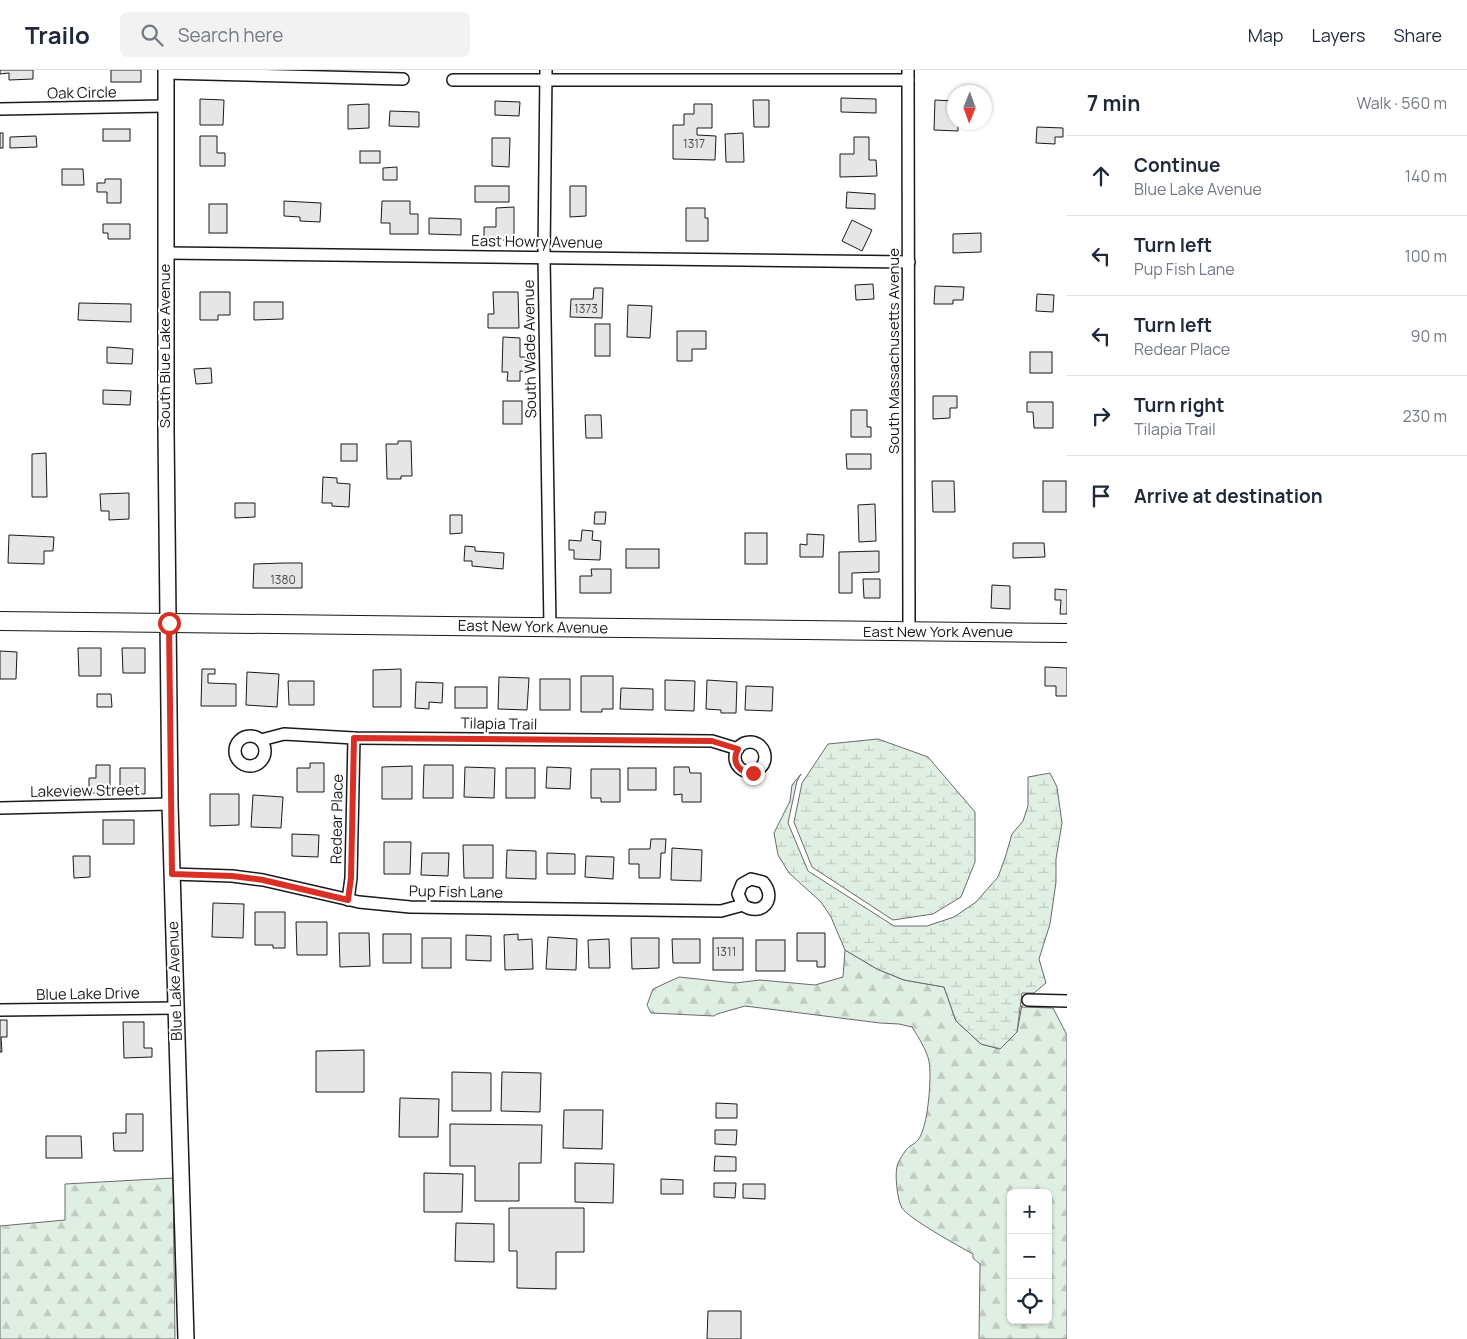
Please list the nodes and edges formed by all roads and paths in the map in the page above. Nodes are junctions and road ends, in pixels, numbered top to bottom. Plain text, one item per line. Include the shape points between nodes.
1 (166, 71) edge
2 (546, 75) edge
3 (908, 75) edge
4 (403, 79) dead end
5 (454, 80) dead end
6 (165, 106) junction
7 (0, 109) edge
8 (165, 253) junction
9 (544, 257) junction
10 (909, 262) junction
11 (0, 620) edge
12 (169, 623) junction
13 (550, 627) junction
14 (909, 631) junction
15 (1067, 633) edge
16 (354, 738) junction
17 (261, 740) dead end
18 (738, 749) dead end
19 (170, 804) junction
20 (0, 808) edge
21 (172, 874) junction
22 (348, 900) junction
23 (742, 905) dead end
24 (1028, 1000) dead end
25 (1067, 1001) edge
26 (176, 1008) junction
27 (0, 1010) edge
28 (186, 1339) edge

1 - 4 street
1 - 6 main road, South Blue Lake Avenue
2 - 3 street
2 - 5 street
2 - 9 street, South Wade Avenue
3 - 10 street, South Massachusetts Avenue
6 - 7 street, Oak Circle
6 - 8 main road, South Blue Lake Avenue
8 - 9 street, East Howry Avenue
8 - 12 main road, South Blue Lake Avenue
9 - 10 street, East Howry Avenue
9 - 13 street, South Wade Avenue
10 - 14 street, South Massachusetts Avenue
11 - 12 main road, East New York Avenue
12 - 13 main road, East New York Avenue
12 - 19 main road, Blue Lake Avenue
13 - 14 main road, East New York Avenue
14 - 15 main road, East New York Avenue
16 - 17 street, Tilapia Trail via 284,734
16 - 18 street, Tilapia Trail via 712,741
16 - 22 street, Redear Place
19 - 20 street, Lakeview Street
19 - 21 main road, Blue Lake Avenue
21 - 22 street, Pup Fish Lane via 263,880
21 - 26 main road, Blue Lake Avenue
22 - 23 street, Pup Fish Lane via 410,907 721,910
24 - 25 street
26 - 27 street, Blue Lake Drive
26 - 28 main road, Blue Lake Avenue

